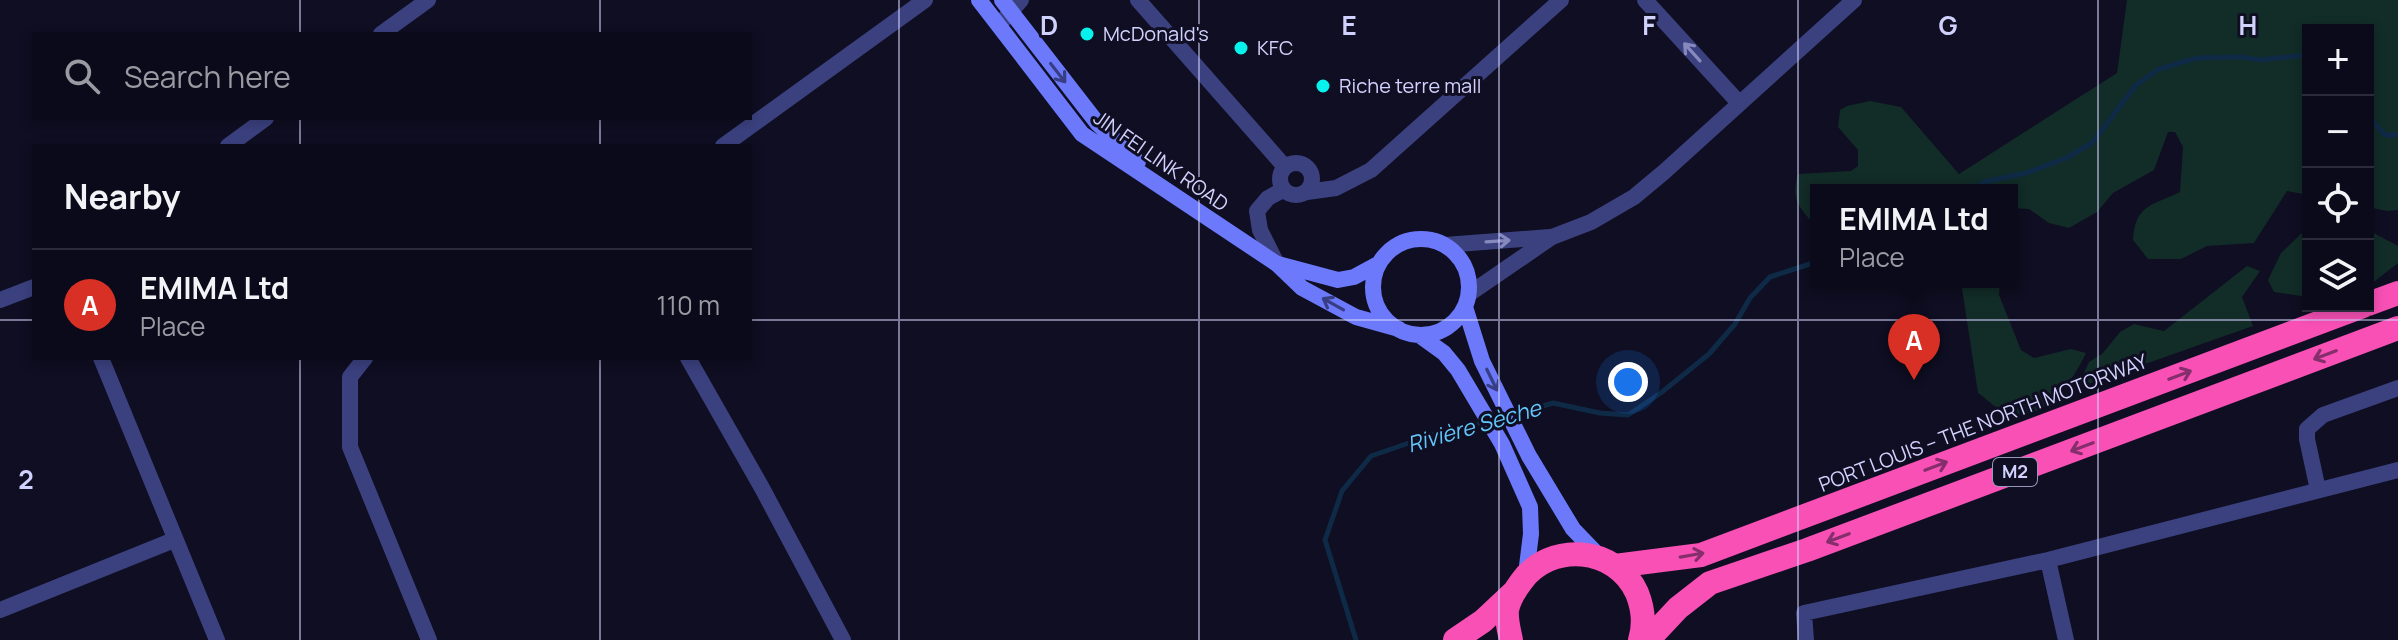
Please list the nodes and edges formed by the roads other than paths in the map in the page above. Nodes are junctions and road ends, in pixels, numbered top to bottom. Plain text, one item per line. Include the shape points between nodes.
1 (428, 0) edge
2 (925, 0) edge
3 (979, 0) edge
4 (1138, 0) edge
5 (1561, 0) edge
6 (1645, 0) edge
7 (1854, 0) edge
8 (1011, 4) edge
9 (999, 25) junction
10 (384, 32) edge
11 (1739, 103) junction
12 (263, 120) edge
13 (1104, 130) junction
14 (1082, 134) junction
15 (231, 144) edge
16 (726, 144) edge
17 (1285, 167) junction
18 (1311, 171) junction
19 (1355, 179) junction
20 (1164, 189) junction
21 (1283, 190) junction
22 (1307, 192) junction
23 (1552, 237) junction
24 (1445, 245) junction
25 (1277, 264) junction
26 (1378, 264) junction
27 (32, 288) edge
28 (2398, 293) edge
29 (0, 300) edge
30 (1467, 301) junction
31 (2374, 302) edge
32 (2347, 312) edge
33 (2398, 328) edge
34 (1399, 329) junction
35 (1419, 335) junction
36 (102, 360) edge
37 (363, 360) edge
38 (689, 360) edge
39 (2398, 388) edge
40 (2398, 470) edge
41 (2318, 490) junction
42 (174, 540) junction
43 (2048, 560) junction
44 (1609, 562) junction
45 (1521, 582) junction
46 (0, 610) edge
47 (217, 640) edge
48 (429, 640) edge
49 (843, 640) edge
50 (1455, 640) edge
51 (1511, 640) edge
52 (1640, 640) edge
53 (1648, 640) edge
54 (1806, 640) edge
55 (2066, 640) edge

1 - 10 street
2 - 16 street
3 - 9 main road, JIN FEI LINK ROAD
4 - 17 street
5 - 19 street via 1398,148
11 -> 6 street
7 - 11 street
8 - 9 street
8 -> 13 main road
9 - 14 main road, JIN FEI LINK ROAD
11 - 23 street via 1634,197
12 - 15 street
13 - 14 main road
13 - 20 main road
14 - 20 main road, JIN FEI LINK ROAD
17 - 18 street via 1299,163
17 - 21 street via 1279,178
18 - 19 street
18 - 22 street
19 - 22 street
20 - 25 main road, JIN FEI LINK ROAD
21 - 22 street via 1295,196
21 - 25 street via 1257,211
24 -> 23 street
23 - 30 street
24 - 26 main road via 1431,239 1400,243
24 - 30 main road via 1468,273
25 - 26 main road via 1338,280
34 -> 25 main road via 1356,317 1302,288
26 - 34 main road via 1373,294 1378,308
27 - 29 street
28 - 31 highway, PORT LOUIS – THE NORTH MOTORWAY / M2
30 - 35 main road via 1454,322
30 -> 44 main road via 1482,361 1529,456 1573,529
44 -> 32 highway, PORT LOUIS – THE NORTH MOTORWAY / M2 via 1701,555
33 -> 53 highway, M2 via 1710,583
34 - 35 main road
35 - 45 main road via 1458,370 1502,444 1530,507 1531,534
36 - 42 street
37 - 48 street via 350,377 350,447
38 - 49 street
39 - 41 street via 2323,415 2307,429
40 - 41 street
41 - 43 street
42 - 46 street
42 - 47 street
43 - 54 street via 1804,613
43 - 55 street
44 - 45 highway, M2 via 1582,553 1562,555 1543,562
44 - 52 highway via 1632,583 1642,605
45 - 50 highway, M2 via 1483,621
45 - 51 highway via 1507,608

